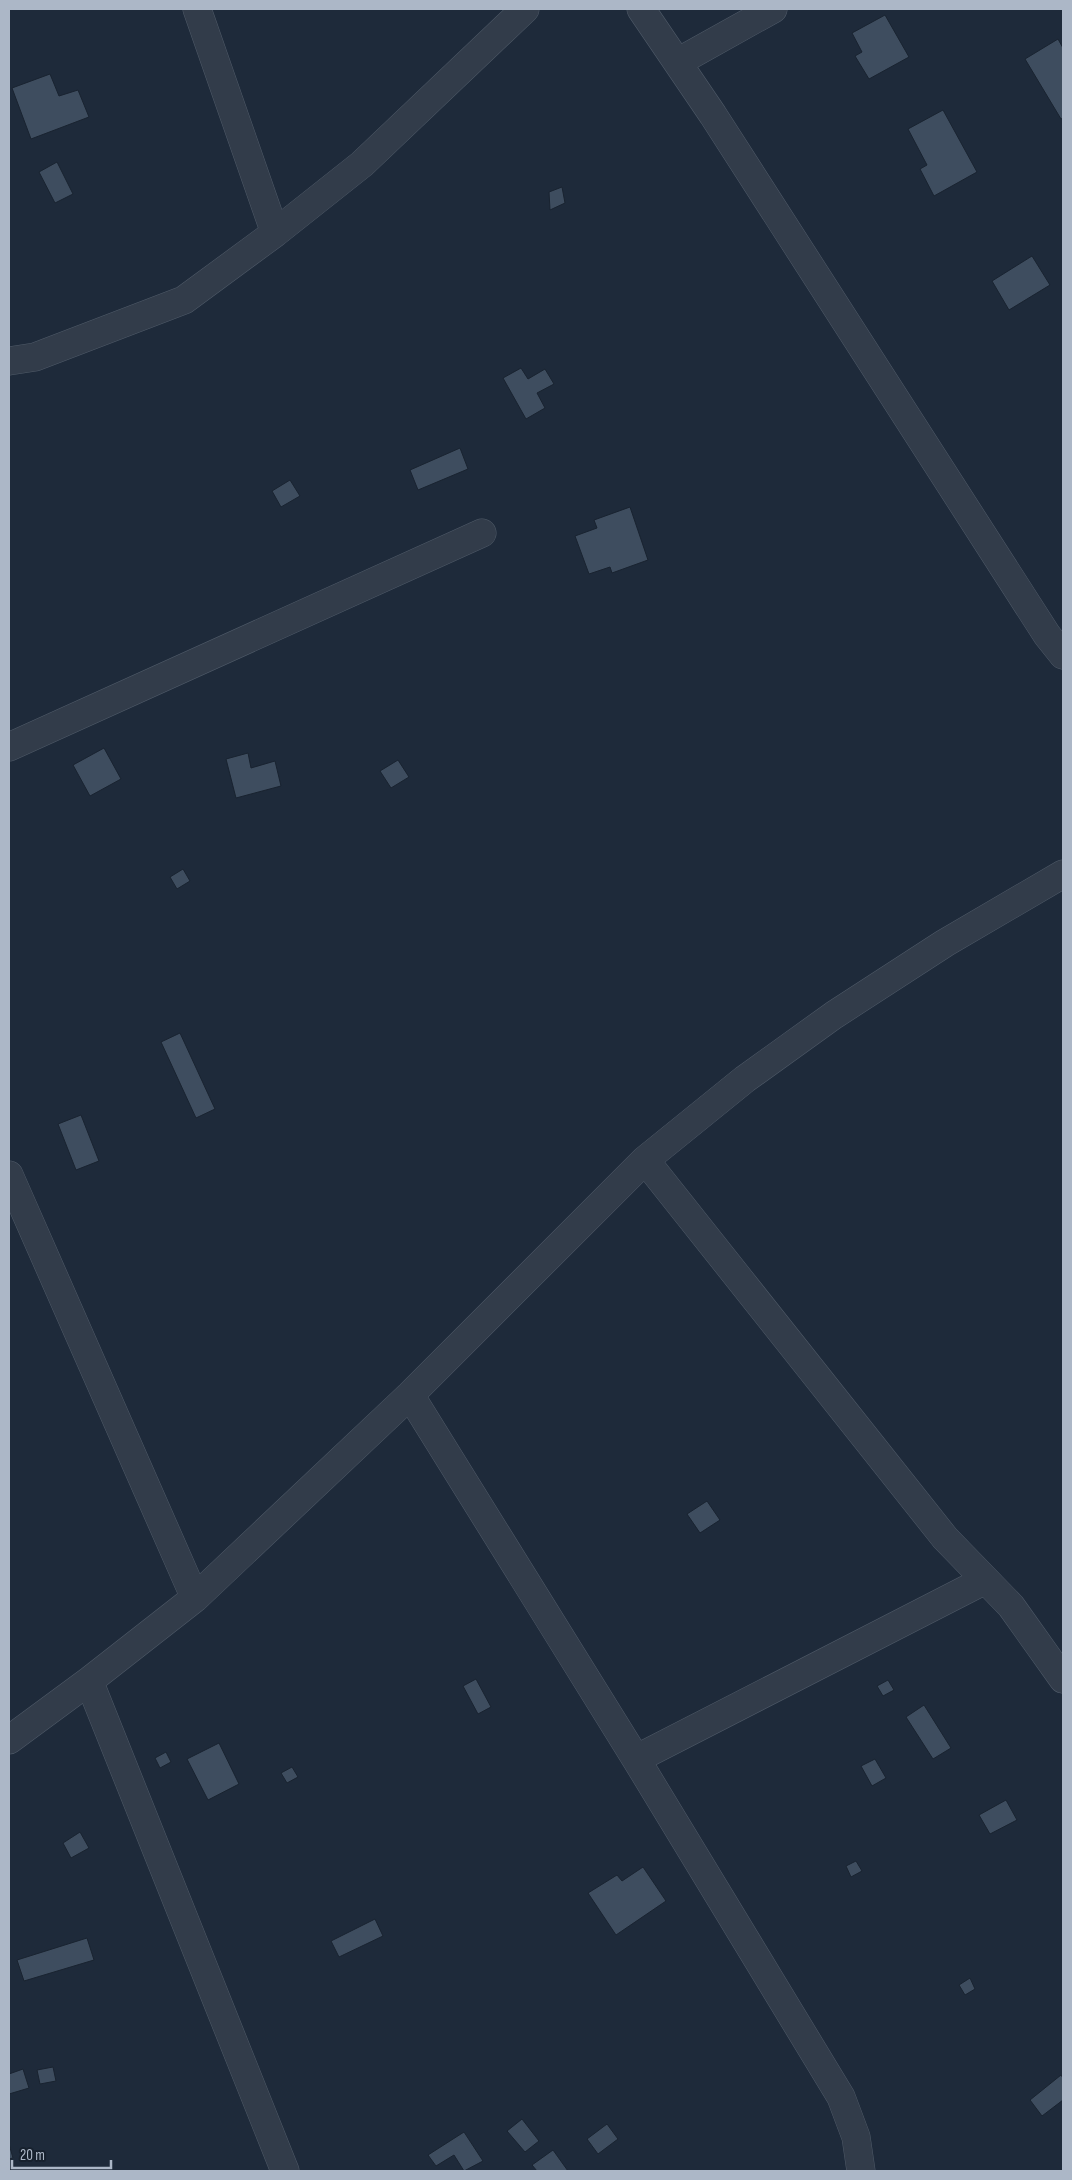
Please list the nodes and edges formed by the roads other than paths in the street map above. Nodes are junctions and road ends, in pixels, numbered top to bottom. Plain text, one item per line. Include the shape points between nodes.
1 (197, 9) edge
2 (526, 9) edge
3 (641, 9) edge
4 (772, 9) edge
5 (678, 62) junction
6 (276, 234) junction
7 (9, 361) edge
8 (482, 533) dead end
9 (1063, 655) edge
10 (9, 747) edge
11 (1063, 874) edge
12 (645, 1160) junction
13 (9, 1175) edge
14 (410, 1395) junction
15 (985, 1580) junction
16 (195, 1598) junction
17 (1063, 1679) edge
18 (89, 1681) junction
19 (9, 1740) edge
20 (636, 1759) junction
21 (285, 2171) edge
22 (861, 2171) edge

1 - 6 street
2 - 6 street via 362,164
3 - 5 street
4 - 5 street
5 - 9 street via 1047,635
6 - 7 street via 184,300 35,357
8 - 10 street
11 - 12 street via 945,943 834,1015 745,1079
12 - 14 street
12 - 15 street via 945,1538
13 - 16 street
14 - 16 street
14 - 20 street
15 - 17 street via 1011,1606
15 - 20 street
16 - 18 street
18 - 19 street
18 - 21 street
20 - 22 street via 841,2098 856,2137

